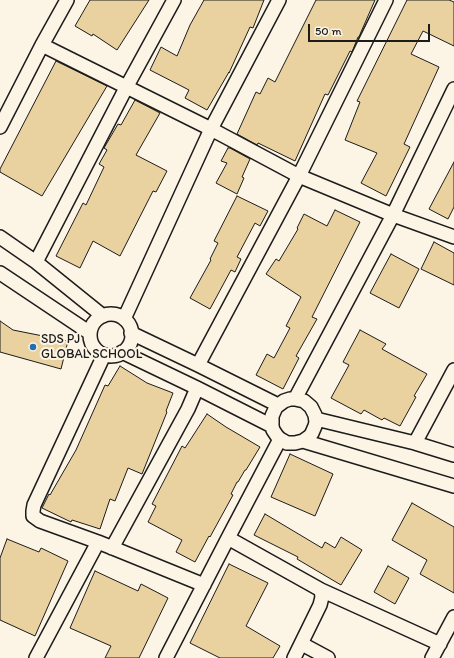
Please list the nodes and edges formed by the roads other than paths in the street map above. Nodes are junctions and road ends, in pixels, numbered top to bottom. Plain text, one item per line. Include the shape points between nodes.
1 (67, 0) edge
2 (174, 0) edge
3 (279, 0) edge
4 (386, 0) edge
5 (42, 45) junction
6 (126, 86) junction
7 (454, 89) edge
8 (0, 127) edge
9 (210, 129) junction
10 (299, 176) junction
11 (393, 215) junction
12 (0, 237) edge
13 (454, 237) edge
14 (36, 262) junction
15 (0, 273) edge
16 (103, 316) junction
17 (124, 319) junction
18 (90, 333) junction
19 (131, 333) junction
20 (122, 352) junction
21 (104, 355) junction
22 (198, 365) junction
23 (454, 370) edge
24 (197, 388) junction
25 (295, 399) junction
26 (278, 405) junction
27 (316, 419) junction
28 (272, 426) junction
29 (280, 439) junction
30 (303, 441) junction
31 (415, 444) junction
32 (454, 455) edge
33 (454, 486) edge
34 (228, 538) junction
35 (98, 542) junction
36 (112, 548) junction
37 (204, 585) junction
38 (320, 590) junction
39 (454, 617) edge
40 (302, 644) junction
41 (440, 644) junction
42 (36, 658) edge
43 (166, 658) edge
44 (294, 658) edge
45 (328, 658) edge
46 (432, 658) edge

1 - 5 street
2 - 6 street
3 - 9 street
4 - 10 street
5 - 6 street
5 - 8 street
6 - 9 street
6 - 14 street
7 - 11 street
9 - 10 street
9 - 17 street
10 - 11 street
10 - 22 street
11 - 13 street
11 - 25 street
12 - 14 street
14 - 16 street
15 - 18 street
16 - 17 street via 113,314
16 - 18 street via 94,323
17 - 19 street
18 - 21 street via 95,349
19 - 20 street via 130,341
19 - 22 street
20 - 21 street
20 - 24 street
21 - 35 street via 33,510 36,520
22 - 26 street
23 - 31 street
24 - 28 street
24 - 36 street
25 - 26 street
25 - 27 street via 308,404
26 - 28 street via 272,416
27 - 30 street via 312,433
27 - 31 street
28 - 29 street
29 - 30 street via 291,443
29 - 34 street
30 - 33 street
31 - 32 street
34 - 37 street
34 - 38 street
35 - 36 street
35 - 42 street
36 - 37 street
37 - 43 street
38 - 40 street via 320,605
38 - 41 street
39 - 41 street
40 - 44 street
40 - 45 street
41 - 46 street

